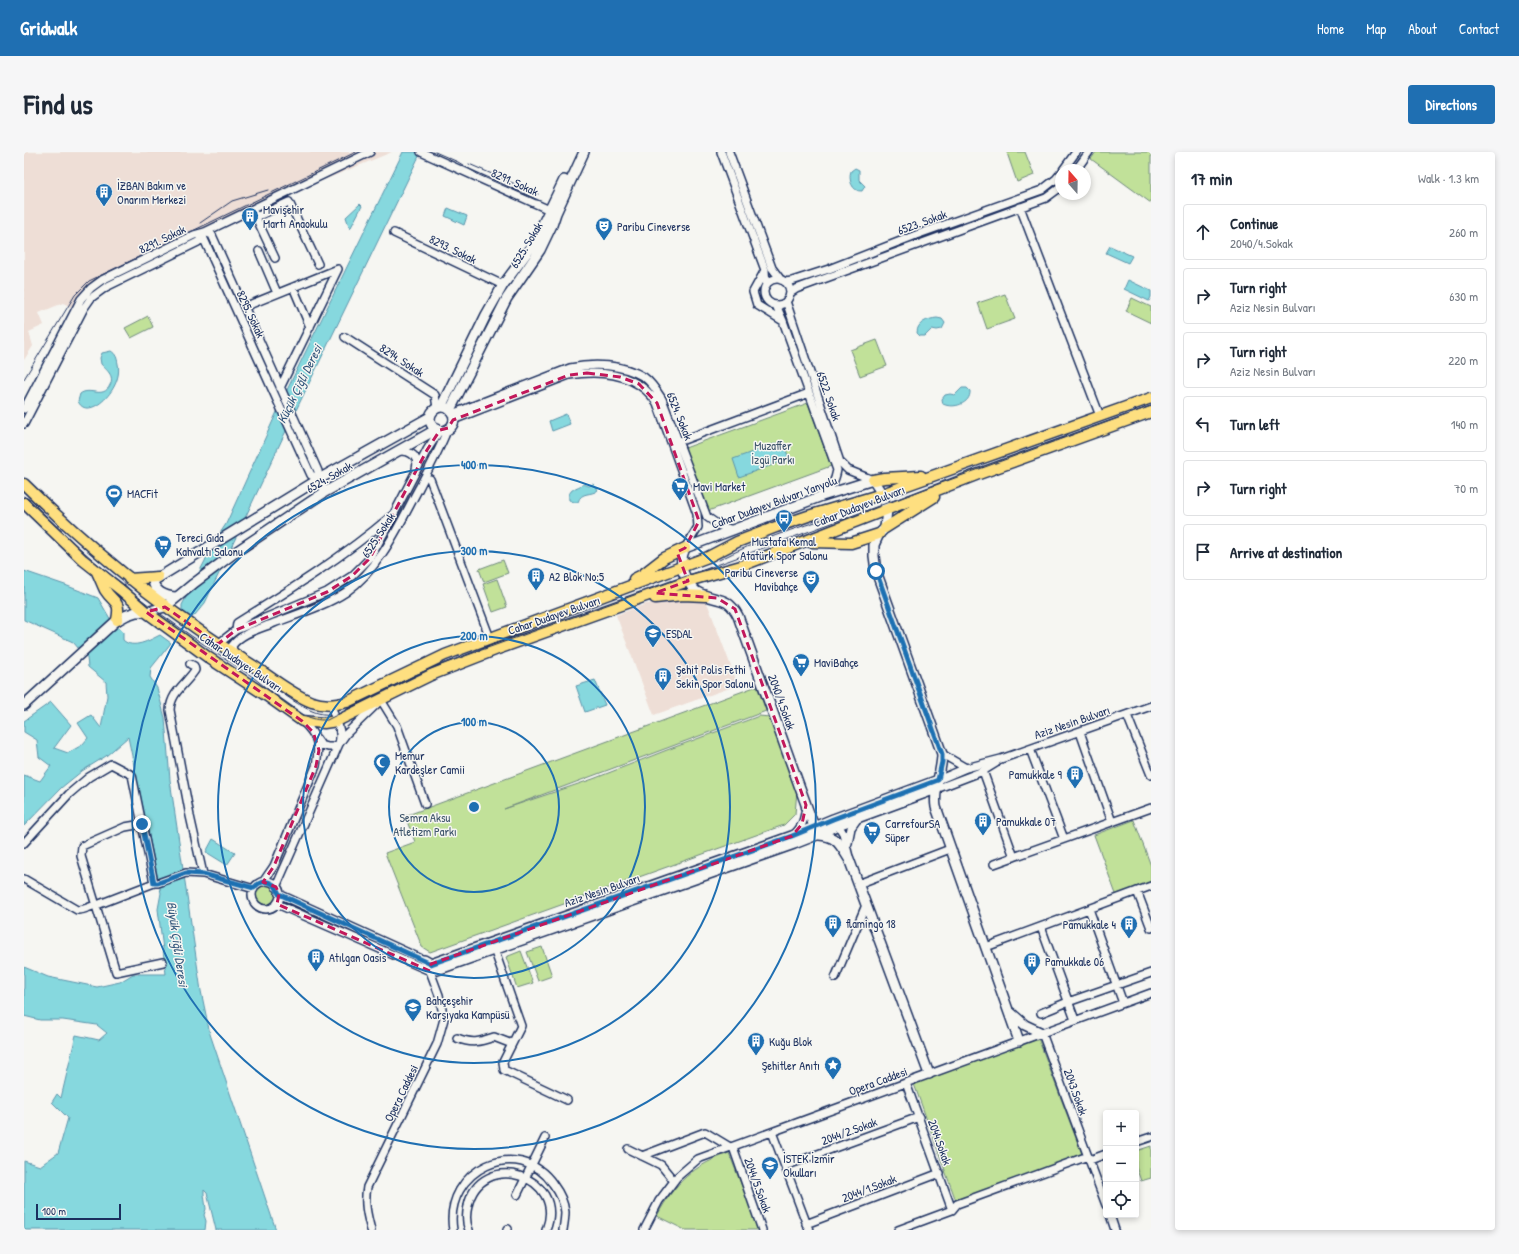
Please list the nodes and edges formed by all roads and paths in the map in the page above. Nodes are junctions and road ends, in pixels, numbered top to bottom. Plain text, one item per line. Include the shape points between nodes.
1 (370, 152) edge
2 (577, 152) edge
3 (584, 152) edge
4 (721, 152) edge
5 (729, 152) edge
6 (1076, 152) edge
7 (1088, 152) edge
8 (423, 153) edge
9 (1067, 164) edge
10 (1080, 164) edge
11 (1055, 180) edge
12 (1055, 191) edge
13 (1020, 207) junction
14 (252, 210) junction
15 (553, 211) junction
16 (256, 217) junction
17 (394, 233) dead end
18 (204, 235) junction
19 (259, 251) dead end
20 (275, 258) dead end
21 (318, 264) dead end
22 (765, 270) junction
23 (783, 281) junction
24 (503, 285) junction
25 (766, 286) junction
26 (293, 287) junction
27 (277, 293) junction
28 (790, 293) junction
29 (786, 301) junction
30 (776, 305) junction
31 (244, 307) junction
32 (784, 321) junction
33 (310, 327) junction
34 (345, 337) dead end
35 (281, 390) junction
36 (809, 392) junction
37 (1151, 398) edge
38 (24, 409) edge
39 (1151, 412) edge
40 (430, 416) junction
41 (1100, 416) junction
42 (445, 418) junction
43 (24, 424) edge
44 (678, 442) junction
45 (400, 451) junction
46 (972, 463) junction
47 (414, 475) junction
48 (976, 475) junction
49 (319, 479) junction
50 (430, 479) dead end
51 (872, 480) junction
52 (24, 484) edge
53 (325, 492) junction
54 (882, 494) junction
55 (822, 496) junction
56 (24, 503) edge
57 (887, 510) junction
58 (394, 514) junction
59 (734, 530) junction
60 (882, 531) junction
61 (806, 540) junction
62 (685, 548) junction
63 (681, 567) junction
64 (96, 570) junction
65 (158, 577) junction
66 (129, 579) junction
67 (688, 582) junction
68 (705, 596) junction
69 (175, 597) junction
70 (598, 597) junction
71 (622, 605) junction
72 (165, 607) junction
73 (146, 612) junction
74 (118, 620) junction
75 (236, 630) junction
76 (490, 638) junction
77 (218, 644) junction
78 (234, 654) junction
79 (190, 664) dead end
80 (381, 700) junction
81 (24, 705) edge
82 (332, 706) junction
83 (1151, 706) edge
84 (1127, 715) junction
85 (302, 721) junction
86 (337, 721) junction
87 (1080, 732) junction
88 (316, 738) junction
89 (338, 744) junction
90 (1030, 749) junction
91 (942, 754) junction
92 (1001, 759) junction
93 (966, 768) junction
94 (983, 771) junction
95 (1151, 775) edge
96 (937, 785) junction
97 (425, 804) dead end
98 (806, 805) junction
99 (1151, 808) edge
100 (860, 817) junction
101 (835, 822) junction
102 (1112, 822) junction
103 (142, 824) junction
104 (816, 831) junction
105 (792, 836) junction
106 (1064, 839) junction
107 (24, 843) edge
108 (847, 847) junction
109 (950, 849) junction
110 (1014, 857) junction
111 (849, 859) junction
112 (994, 864) dead end
113 (203, 874) junction
114 (24, 880) edge
115 (263, 882) junction
116 (156, 883) junction
117 (858, 884) junction
118 (1151, 886) edge
119 (276, 887) junction
120 (254, 888) junction
121 (1137, 891) junction
122 (279, 894) junction
123 (276, 904) junction
124 (97, 905) junction
125 (866, 905) junction
126 (1089, 909) junction
127 (1041, 927) junction
128 (1151, 928) edge
129 (986, 947) junction
130 (494, 949) junction
131 (163, 962) dead end
132 (430, 966) junction
133 (1151, 973) edge
134 (835, 978) dead end
135 (1117, 986) junction
136 (1151, 993) edge
137 (1068, 1002) junction
138 (1123, 1003) junction
139 (1009, 1011) junction
140 (1041, 1013) dead end
141 (1075, 1020) junction
142 (1042, 1033) junction
143 (457, 1038) dead end
144 (1019, 1041) junction
145 (512, 1044) junction
146 (929, 1074) junction
147 (906, 1083) junction
148 (567, 1100) dead end
149 (919, 1117) junction
150 (772, 1132) junction
151 (1151, 1137) edge
152 (545, 1138) dead end
153 (1139, 1141) edge
154 (731, 1147) junction
155 (628, 1149) dead end
156 (1103, 1155) edge
157 (642, 1156) junction
158 (1089, 1158) junction
159 (532, 1166) junction
160 (785, 1166) junction
161 (940, 1173) junction
162 (526, 1177) junction
163 (674, 1181) junction
164 (517, 1196) dead end
165 (1103, 1197) edge
166 (952, 1210) junction
167 (1111, 1218) edge
168 (807, 1227) edge
169 (371, 1230) edge
170 (454, 1230) edge
171 (469, 1230) edge
172 (546, 1230) edge
173 (563, 1230) edge
174 (644, 1230) edge
175 (762, 1230) edge
176 (898, 1230) edge
177 (1115, 1230) edge

1 - 14 street, 8291. Sokak
2 - 15 street, 6525. Sokak
3 - 15 street, 6525. Sokak
4 - 22 street
5 - 23 street via 772,268
6 - 9 street
7 - 10 street
8 - 15 street, 8291. Sokak
11 - 23 street, 6523. Sokak via 1042,190 829,269 792,281
12 - 13 street, 6523. Sokak via 1046,198
13 - 28 street, 6523. Sokak
13 - 41 street
14 - 16 street
14 - 18 street, 8291. Sokak
15 - 24 street, 6525. Sokak via 532,246
15 - 42 street, 6525. Sokak via 552,225 540,250 507,298
16 - 20 street
16 - 21 street via 289,202
17 - 24 street, 8293. Sokak
18 - 31 street, 8295. Sokak via 212,235
18 - 38 street, 8291. Sokak via 194,235 102,280 91,288 81,298
18 - 43 street, 8291. Sokak via 198,242 106,287 91,298
18 - 49 street, 8295. Sokak via 311,475
19 - 27 street
22 - 25 street
22 - 32 street via 753,292 757,305
23 - 25 street via 774,280
23 - 28 street via 788,285
24 - 42 street, 6525. Sokak
25 - 30 street via 765,296 769,302
26 - 27 street
26 - 33 street
26 - 33 street via 338,269
27 - 31 street
28 - 29 street
29 - 30 street
29 - 51 street, 6522. Sokak via 840,462 848,470
30 - 32 street, 6522. Sokak
31 - 35 street, 8295. Sokak
32 - 36 street, 6522. Sokak
33 - 35 street
34 - 42 street, 8294. Sokak via 435,395
35 - 49 street, 8295. Sokak via 318,471
36 - 44 street
36 - 55 street, 6522. Sokak via 837,470 836,479
37 - 41 main road, Cahar Dudayev Bulvarı
39 - 48 main road, Cahar Dudayev Bulvarı
40 - 42 street, 6524. Sokak via 432,411
40 - 42 street via 431,424
40 - 49 street, 6524. Sokak
41 - 46 main road, Cahar Dudayev Bulvarı
42 - 44 street, 6524. Sokak via 570,368 587,364 616,367 644,378 662,399
42 - 45 street, 6524. Sokak
42 - 47 street, 6525. Sokak
42 - 62 street, 6524. Sokak via 569,376 587,373 620,376 639,384 657,403 697,514 698,526
42 - 78 street, 6525. Sokak via 443,442 384,551 365,575 347,591 328,601 237,639 232,646
44 - 59 street, 6524. Sokak via 708,517 720,526
45 - 47 street via 416,458
45 - 53 street, 6524. Sokak
46 - 51 main road via 917,478
46 - 54 main road, Cahar Dudayev Bulvarı
47 - 58 street, 6525. Sokak
48 - 57 main road, Cahar Dudayev Bulvarı
48 - 60 main road via 925,501
49 - 53 street
49 - 65 street, 6524. Sokak
50 - 76 street
51 - 54 street
51 - 55 street, Cahar Dudayev Bulvarı Yanyolu
52 - 66 main road, Cahar Dudayev Bulvarı
53 - 69 street, 6524. Sokak via 237,551
54 - 57 street
54 - 63 main road, Cahar Dudayev Bulvarı via 776,527
55 - 59 street, Cahar Dudayev Bulvarı Yanyolu
56 - 64 main road, Cahar Dudayev Bulvarı
57 - 60 street
57 - 61 main road, Cahar Dudayev Bulvarı
58 - 75 street via 333,561 237,623
58 - 75 street, 6525. Sokak via 370,558 352,576 327,592
59 - 62 street, Cahar Dudayev Bulvarı Yanyolu
60 - 61 main road via 851,542
60 - 91 street via 874,548 876,571
61 - 67 main road, Cahar Dudayev Bulvarı via 741,566
62 - 63 street via 681,556
62 - 70 main road via 664,558 642,575
63 - 67 street
63 - 70 main road, Cahar Dudayev Bulvarı
64 - 73 main road, Cahar Dudayev Bulvarı
64 - 74 main road via 106,590 117,602
65 - 66 main road
65 - 69 street via 153,581 154,586 166,596
66 - 72 main road, Cahar Dudayev Bulvarı
67 - 68 street via 695,591
67 - 71 main road, Cahar Dudayev Bulvarı
68 - 71 main road via 661,597
68 - 98 street, 2040/4.Sokak via 725,600 735,609
69 - 72 street, 6524. Sokak
70 - 76 main road, Cahar Dudayev Bulvarı
71 - 80 main road, Cahar Dudayev Bulvarı via 431,675
72 - 73 street
72 - 77 main road, Cahar Dudayev Bulvarı
73 - 74 street via 136,612
73 - 85 main road, Cahar Dudayev Bulvarı
74 - 81 street
75 - 77 street, 6525. Sokak
76 - 82 main road, Cahar Dudayev Bulvarı via 438,658 347,702
77 - 78 main road, Cahar Dudayev Bulvarı
78 - 82 main road, Cahar Dudayev Bulvarı via 311,701
79 - 113 street via 195,670 176,692 170,710
80 - 86 main road, Cahar Dudayev Bulvarı
80 - 89 street
80 - 97 street via 397,726
82 - 86 street
83 - 84 street, Aziz Nesin Bulvarı
84 - 87 street, Aziz Nesin Bulvarı
84 - 95 street
85 - 86 main road, Cahar Dudayev Bulvarı
85 - 88 street
86 - 89 street via 341,734
87 - 90 street, Aziz Nesin Bulvarı
87 - 102 street
88 - 89 street via 321,745 328,747
88 - 115 street via 319,750 316,766 274,866
89 - 119 street
90 - 92 street, Aziz Nesin Bulvarı
90 - 106 street
91 - 93 street
91 - 96 street
92 - 93 street, Aziz Nesin Bulvarı
92 - 94 street, Aziz Nesin Bulvarı
93 - 96 street, Aziz Nesin Bulvarı
94 - 96 street, Aziz Nesin Bulvarı
94 - 110 street
96 - 100 street, Aziz Nesin Bulvarı
96 - 101 street, Aziz Nesin Bulvarı
96 - 109 street via 936,807
98 - 104 street, 2040/4.Sokak
98 - 105 street via 802,824
99 - 102 street
100 - 101 street, Aziz Nesin Bulvarı
100 - 108 street via 851,828
101 - 104 street, Aziz Nesin Bulvarı
101 - 108 street via 843,833
102 - 106 street
103 - 107 street via 132,775 111,764 89,777 69,794
103 - 116 street
103 - 124 street via 125,827 82,846 81,856
104 - 105 street, Aziz Nesin Bulvarı
104 - 111 street via 836,841
104 - 130 street, Aziz Nesin Bulvarı
105 - 132 street, Aziz Nesin Bulvarı
106 - 110 street
108 - 111 street
109 - 117 street
109 - 129 street
110 - 112 street
111 - 117 street
113 - 116 street via 186,873
113 - 120 street
114 - 124 street via 76,910
115 - 119 street via 270,882
115 - 120 street
116 - 124 street
117 - 125 street
118 - 121 street
119 - 122 street
120 - 123 street via 252,897 260,908 269,908
121 - 126 street
121 - 128 street
122 - 123 street
122 - 132 street
123 - 132 street
124 - 131 street via 116,972
125 - 134 street
125 - 146 street
126 - 127 street
126 - 135 street
127 - 129 street
127 - 137 street
129 - 139 street
130 - 132 street, Aziz Nesin Bulvarı
130 - 145 street via 521,1026
132 - 169 street, Opera Caddesi via 444,1019 437,1044 367,1187 365,1209
133 - 135 street
135 - 137 street
135 - 138 street
136 - 138 street, Opera Caddesi
137 - 140 street
137 - 141 street
138 - 141 street, Opera Caddesi
139 - 142 street via 1026,1025
139 - 144 street
141 - 142 street, Opera Caddesi
142 - 144 street, Opera Caddesi
142 - 158 street, 2043.Sokak
143 - 145 street via 468,1042 494,1037
144 - 146 street, Opera Caddesi
145 - 148 street via 503,1062 504,1070
146 - 147 street, Opera Caddesi
147 - 149 street, 2044.Sokak
147 - 150 street, Opera Caddesi
149 - 160 street, 2044/2.Sokak
149 - 161 street, 2044.Sokak
150 - 154 street, Opera Caddesi
150 - 160 street
151 - 153 street
152 - 159 street
154 - 157 street via 705,1132
154 - 163 street, Opera Caddesi via 698,1159
154 - 175 street, 2044/5.Sokak
155 - 157 street
156 - 158 street
157 - 163 street via 661,1165
158 - 165 street, 2043.Sokak
158 - 166 street via 957,1204
159 - 162 street
159 - 170 street via 515,1161 497,1162 481,1168 467,1179 457,1194 452,1211
159 - 173 street via 548,1177 560,1193 565,1211
160 - 168 street
161 - 166 street, 2044.Sokak
161 - 168 street, 2044/1.Sokak
162 - 164 street
162 - 171 street via 499,1174 486,1179 476,1188 469,1200 466,1213
162 - 172 street via 537,1185 545,1197 549,1210 549,1224
163 - 174 street, Opera Caddesi via 659,1201
166 - 176 street
167 - 177 street

